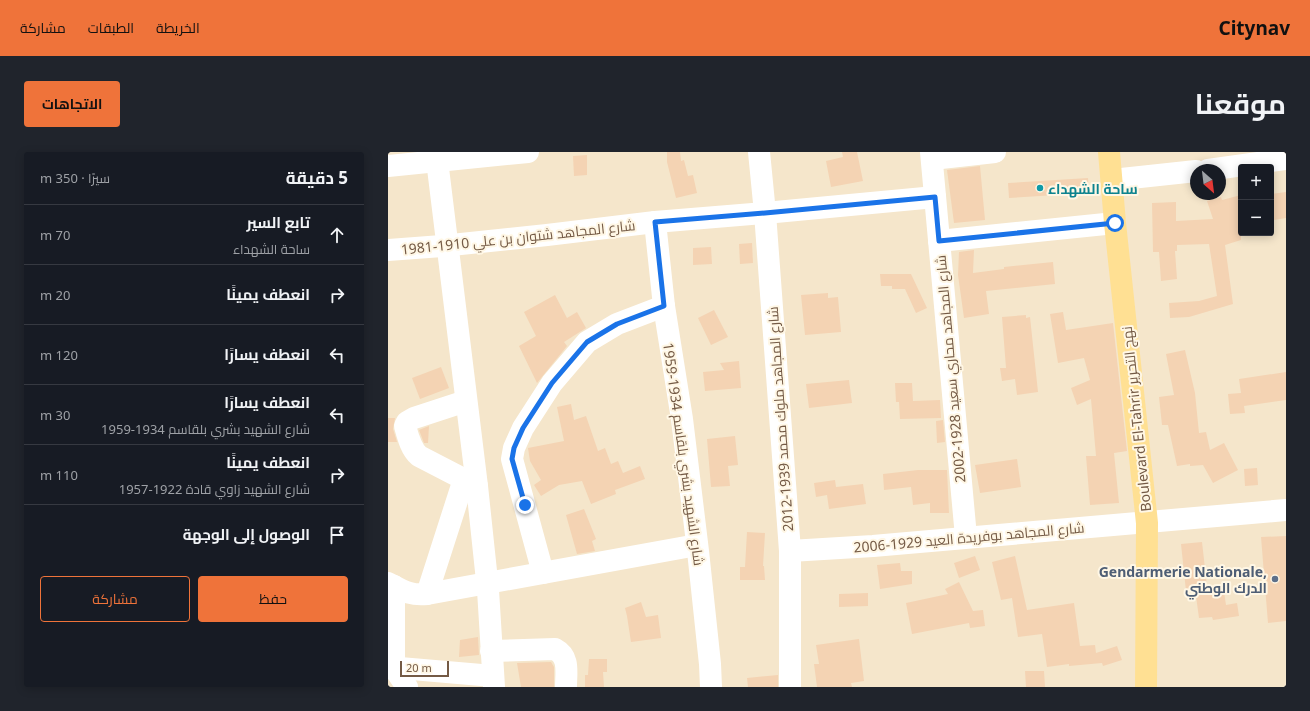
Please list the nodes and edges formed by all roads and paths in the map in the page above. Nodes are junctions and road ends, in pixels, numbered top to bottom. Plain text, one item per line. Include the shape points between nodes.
1 (528, 152) edge
2 (759, 152) edge
3 (995, 152) edge
4 (1109, 152) edge
5 (932, 155) edge
6 (436, 157) edge
7 (1286, 159) edge
8 (388, 166) edge
9 (1226, 167) edge
10 (1190, 172) edge
11 (1112, 180) junction
12 (935, 197) junction
13 (765, 213) junction
14 (655, 222) junction
15 (1115, 223) junction
16 (939, 241) junction
17 (447, 245) junction
18 (388, 250) edge
19 (664, 306) junction
20 (466, 401) junction
21 (470, 482) junction
22 (1286, 510) edge
23 (1147, 523) junction
24 (966, 537) junction
25 (697, 545) junction
26 (790, 550) junction
27 (543, 573) junction
28 (487, 582) junction
29 (391, 584) edge
30 (426, 594) junction
31 (491, 651) junction
32 (391, 668) edge
33 (494, 682) edge
34 (1147, 686) edge
35 (407, 687) edge
36 (566, 687) edge
37 (711, 687) edge
38 (790, 687) edge

1 - 6 street
2 - 13 street, شارع المجاهد ملوك محمد 1939-2012
3 - 5 street
4 - 11 main road, Boulevard El-Tahrir نهج التحرير
5 - 12 street, شارع المجاهد محاري سعيد 1928-2002
6 - 8 street
6 - 17 street
7 - 9 street
10 - 11 street
11 - 15 main road, Boulevard El-Tahrir نهج التحرير
12 - 13 street, شارع المجاهد شتوان بن علي 1910-1981
12 - 16 street, شارع المجاهد محاري سعيد 1928-2002
13 - 14 street, شارع المجاهد شتوان بن علي 1910-1981
13 - 26 street, شارع المجاهد ملوك محمد 1939-2012
14 - 17 street, شارع المجاهد شتوان بن علي 1910-1981
14 - 19 street, شارع الشهيد بشري بلقاسم 1934-1959
15 - 16 street
15 - 23 main road, Boulevard El-Tahrir نهج التحرير
16 - 24 street, شارع المجاهد محاري سعيد 1928-2002
17 - 18 street, شارع المجاهد شتوان بن علي 1910-1981
17 - 20 street
19 - 25 street, شارع الشهيد بشري بلقاسم 1934-1959 via 682,419
19 - 27 street via 617,324 587,342 552,383 523,428 512,459
20 - 21 street
20 - 21 street via 414,418 405,426 419,456
21 - 28 street
21 - 30 street
22 - 23 street, شارع المجاهد بوفريدة العيد 1929-2006
23 - 24 street, شارع المجاهد بوفريدة العيد 1929-2006
23 - 34 main road, Boulevard El-Tahrir نهج التحرير
24 - 26 street, شارع المجاهد بوفريدة العيد 1929-2006 via 873,546
25 - 27 street
25 - 37 street, شارع الشهيد بشري بلقاسم 1934-1959
26 - 38 street, شارع المجاهد ملوك محمد 1939-2012
27 - 28 street
28 - 30 street
28 - 31 street
29 - 30 street via 407,593
29 - 32 street
31 - 33 street
31 - 36 street via 555,649 564,656 566,662
32 - 33 street
32 - 35 street

